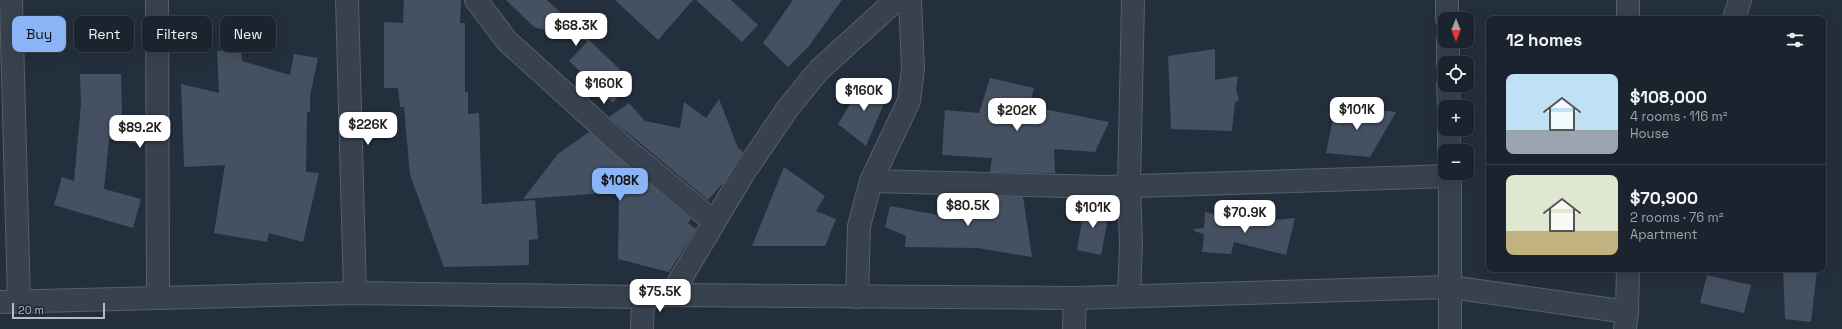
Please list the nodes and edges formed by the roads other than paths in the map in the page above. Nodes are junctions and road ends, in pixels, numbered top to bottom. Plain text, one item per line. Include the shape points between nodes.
1 (12, 0) edge
2 (157, 0) edge
3 (347, 0) edge
4 (476, 0) edge
5 (896, 0) edge
6 (910, 0) edge
7 (1133, 0) edge
8 (1447, 0) edge
9 (1628, 0) edge
10 (1740, 0) edge
11 (1447, 12) edge
12 (1628, 16) edge
13 (1735, 16) edge
14 (1438, 175) edge
15 (1450, 180) edge
16 (871, 182) junction
17 (1129, 187) junction
18 (714, 222) junction
19 (1628, 272) edge
20 (1450, 287) junction
21 (355, 293) junction
22 (672, 295) junction
23 (643, 296) junction
24 (856, 296) junction
25 (1129, 296) junction
26 (158, 298) junction
27 (1075, 298) junction
28 (10, 301) edge
29 (1626, 320) edge
30 (642, 329) edge
31 (1074, 329) edge
32 (1450, 329) edge

1 - 28 street
2 - 26 street
3 - 21 street
4 - 18 street via 513,46 625,148
5 - 18 street via 818,70 783,114
6 - 16 street via 913,69 909,101
7 - 17 street
8 - 11 street
9 - 12 street
10 - 13 street
14 - 17 street
15 - 20 street
16 - 17 street
16 - 24 street via 860,226
17 - 25 street
18 - 22 street
19 - 29 street
20 - 25 street
20 - 29 street
20 - 32 street
21 - 23 street
21 - 26 street
22 - 23 street
22 - 24 street
23 - 30 street
24 - 27 street
25 - 27 street
26 - 28 street
27 - 31 street

